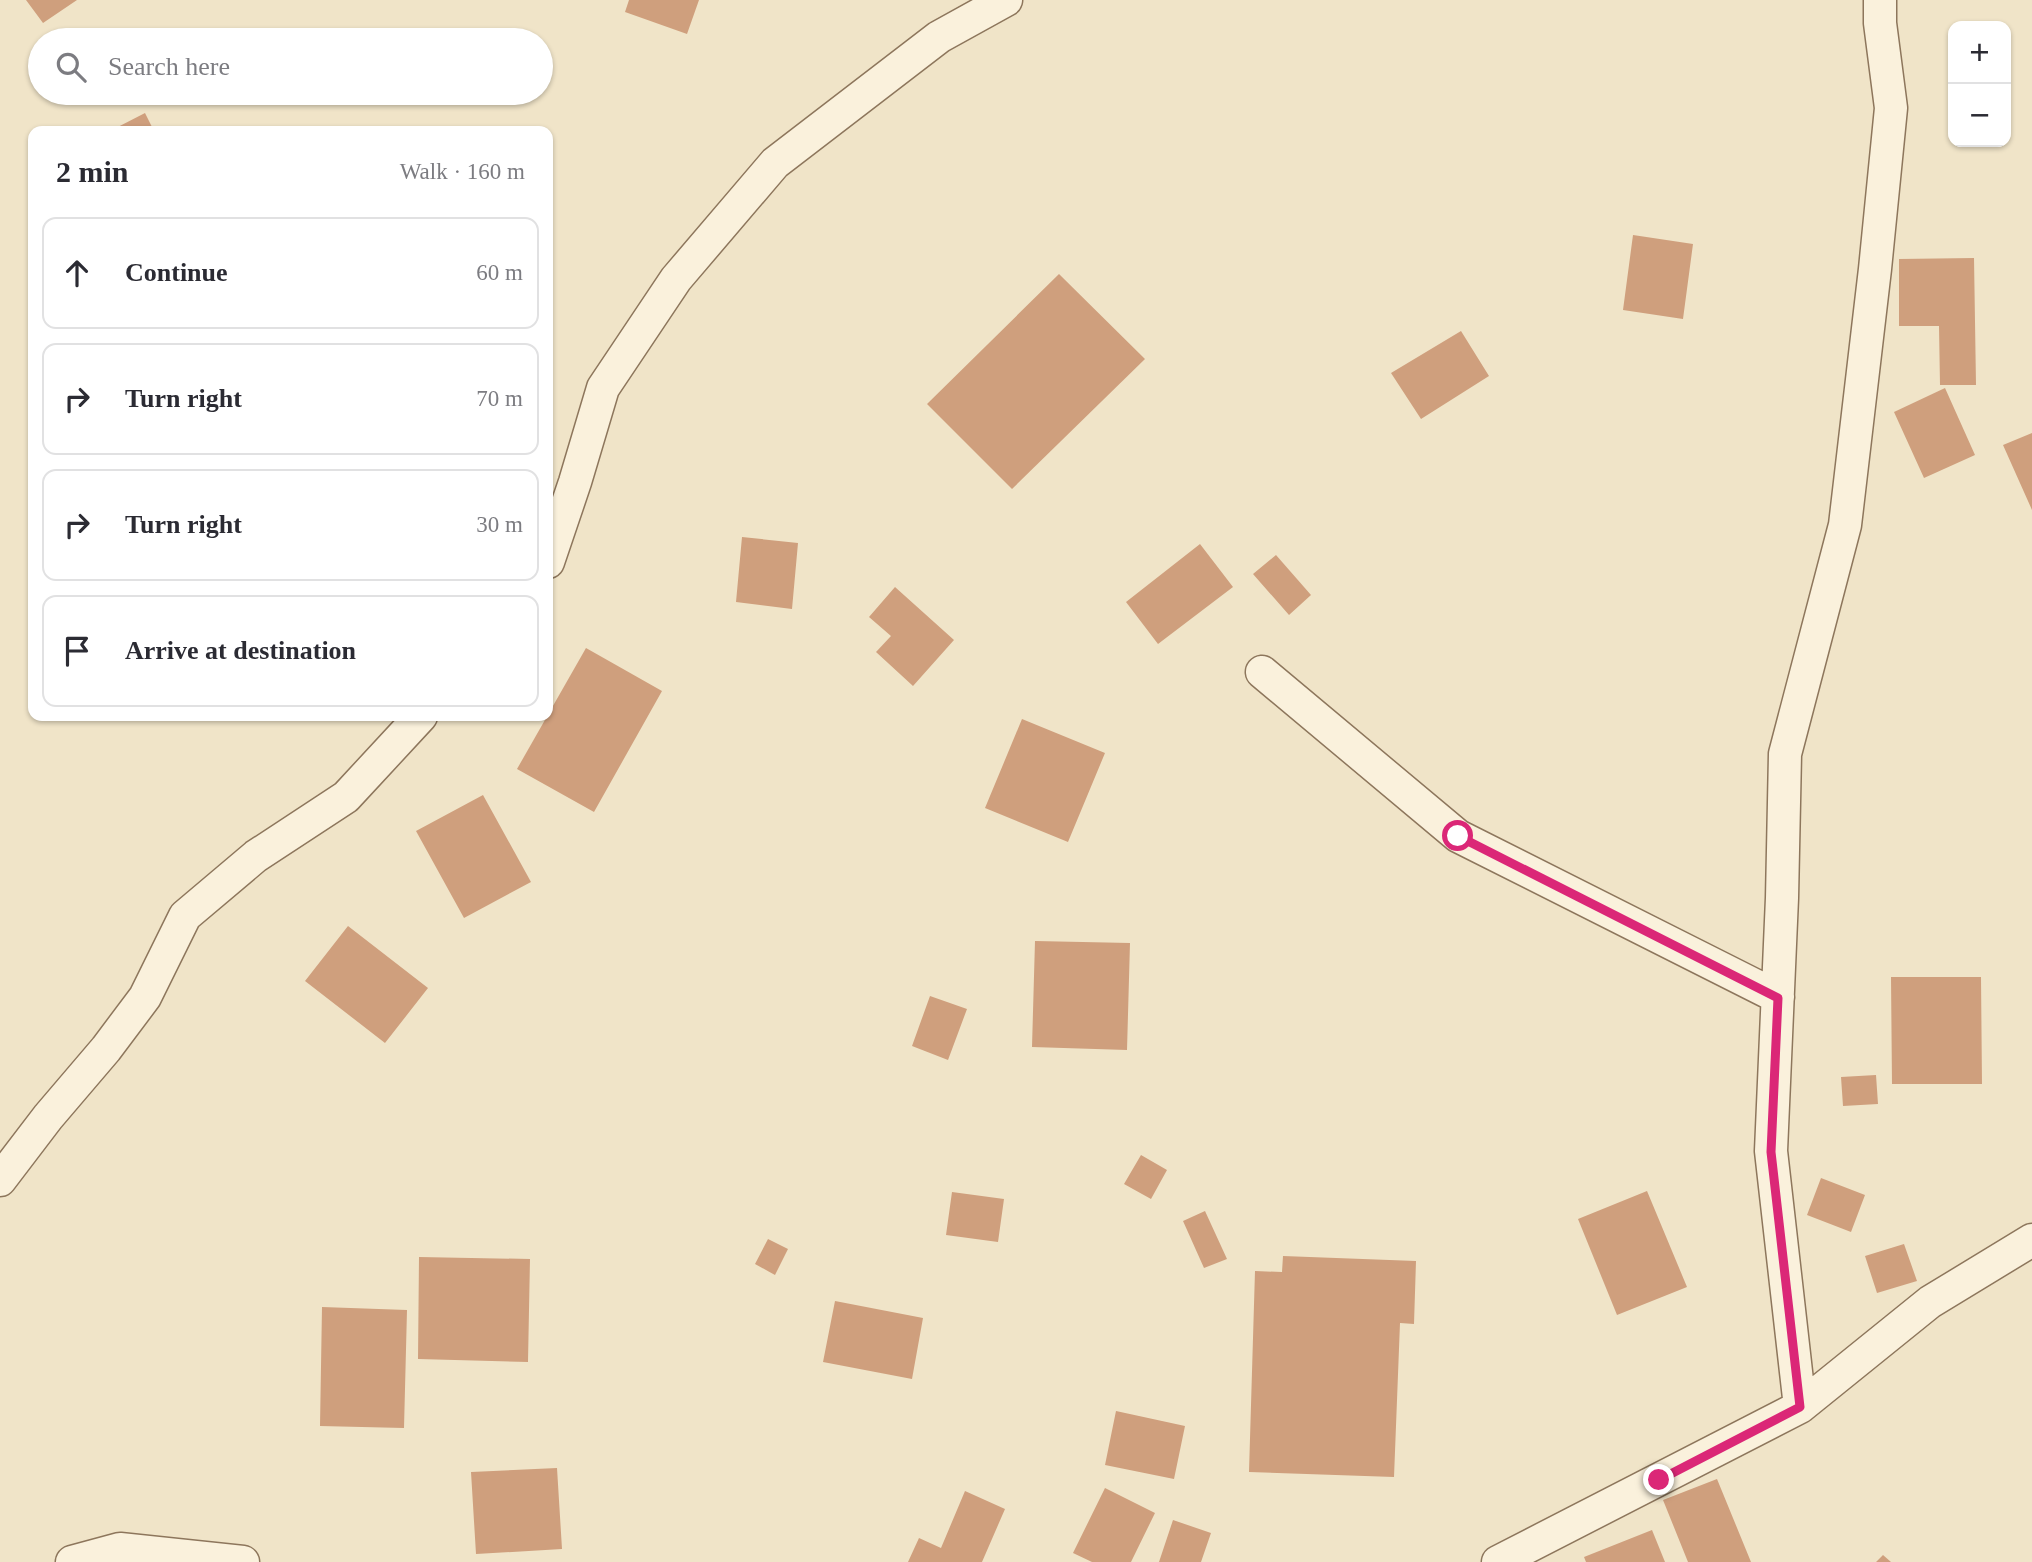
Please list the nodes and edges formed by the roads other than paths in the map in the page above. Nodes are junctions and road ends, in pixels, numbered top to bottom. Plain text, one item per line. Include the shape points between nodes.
1 (1006, 0) edge
2 (1880, 0) edge
3 (553, 547) edge
4 (1262, 672) dead end
5 (416, 721) edge
6 (1778, 998) junction
7 (0, 1180) edge
8 (2032, 1240) edge
9 (1800, 1407) junction
10 (72, 1562) edge
11 (243, 1562) edge
12 (1498, 1562) edge

1 - 3 street via 939,37 775,163 676,279 603,388
2 - 6 street via 1891,108 1878,242 1845,526 1785,754
4 - 6 street via 1458,836
5 - 7 street via 346,797 256,856 185,916 145,997
6 - 9 street via 1771,1152
8 - 9 street via 1930,1302
9 - 12 street
10 - 11 street via 120,1549

